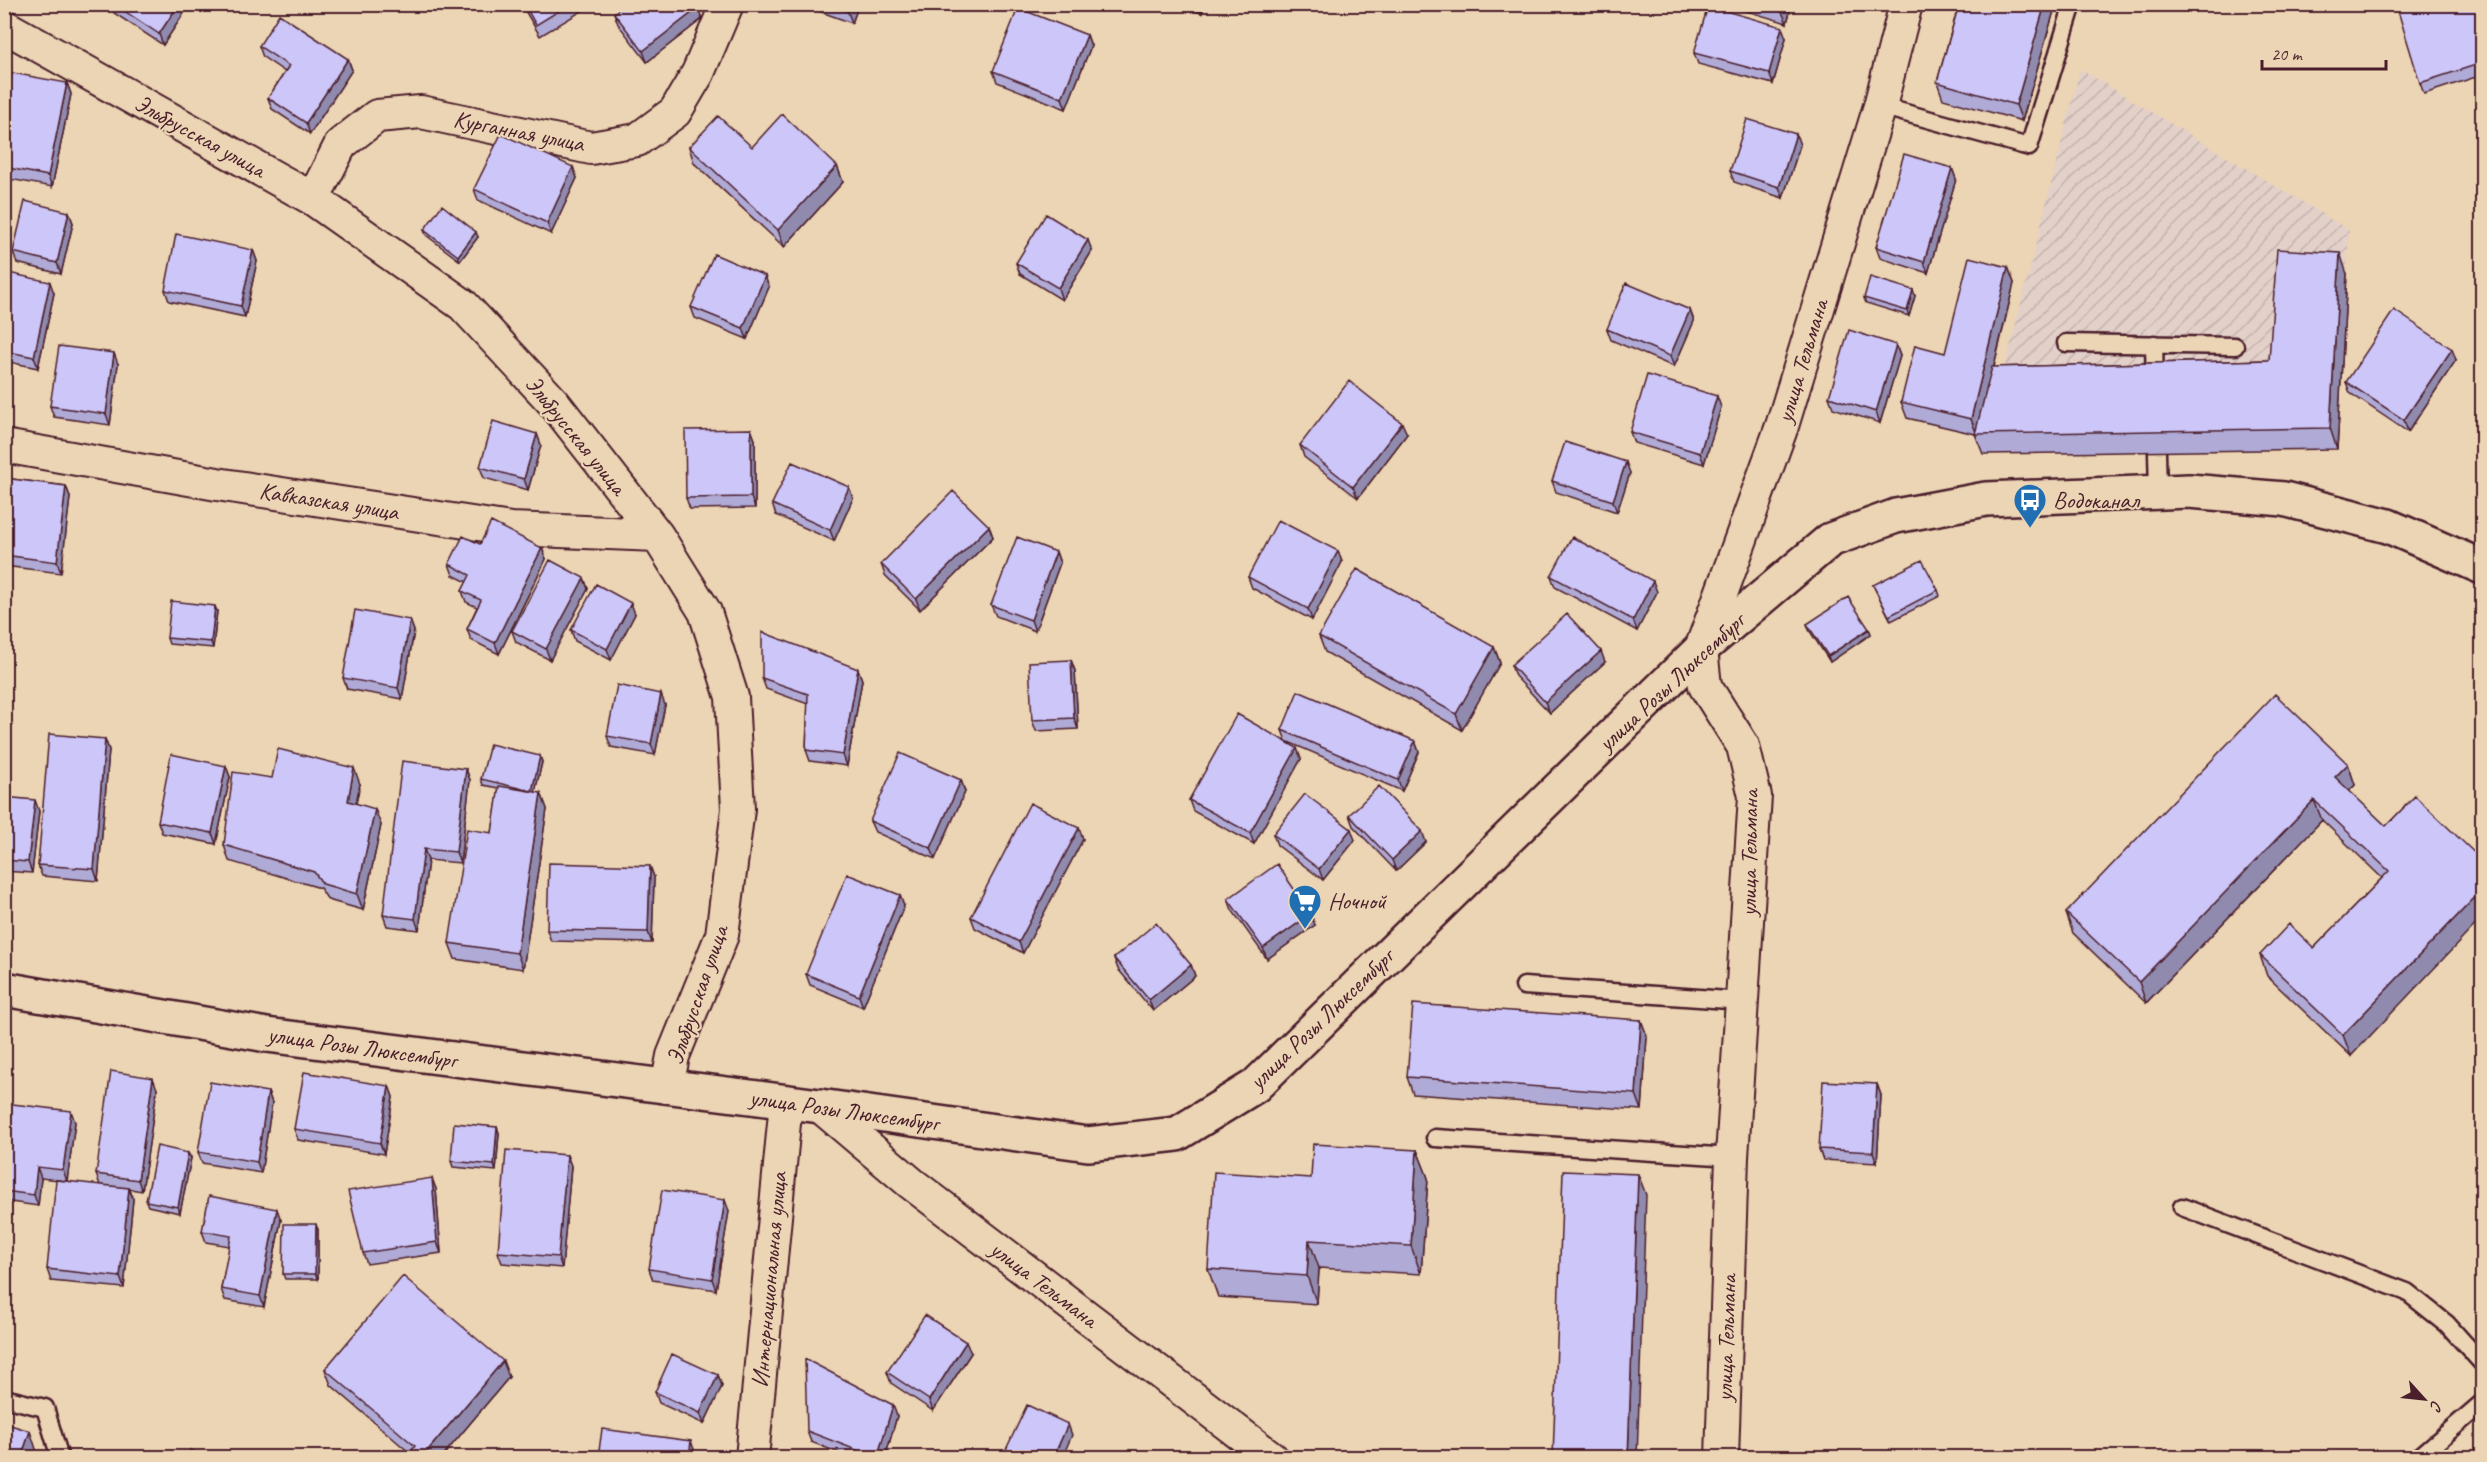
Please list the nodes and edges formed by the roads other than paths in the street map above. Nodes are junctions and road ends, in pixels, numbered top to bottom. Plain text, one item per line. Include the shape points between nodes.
1 (727, 4) edge
2 (1906, 4) edge
3 (2073, 4) edge
4 (4, 26) edge
5 (1880, 106) junction
6 (313, 200) junction
7 (2066, 343) dead end
8 (2154, 344) junction
9 (2235, 346) dead end
10 (2155, 384) edge
11 (4, 446) edge
12 (2157, 452) edge
13 (2158, 492) junction
14 (657, 535) junction
15 (2482, 567) edge
16 (1701, 649) junction
17 (1524, 986) dead end
18 (4, 989) edge
19 (1743, 1001) junction
20 (667, 1087) junction
21 (786, 1102) junction
22 (820, 1106) junction
23 (1435, 1138) dead end
24 (1732, 1157) junction
25 (2182, 1207) dead end
26 (2482, 1363) edge
27 (4, 1398) edge
28 (2482, 1403) edge
29 (60, 1458) edge
30 (752, 1458) edge
31 (1272, 1458) edge
32 (1722, 1458) edge
33 (2418, 1458) edge

1 - 6 street, Курганная улица via 698,73 675,112 637,140 591,147 421,112 377,116 341,144
2 - 5 street, улица Тельмана
3 - 5 lane via 2029,147
4 - 6 street, Эльбрусская улица
5 - 16 street, улица Тельмана via 1782,426
6 - 14 street, Эльбрусская улица via 463,305 554,403
7 - 8 lane
8 - 9 lane
8 - 10 lane
11 - 14 street, Кавказская улица via 217,484 511,529
12 - 13 lane
13 - 15 street, улица Розы Люксембург via 2284,499 2388,526
13 - 16 street, улица Розы Люксембург via 1986,499 1896,516 1830,540
14 - 20 street, Эльбрусская улица via 705,612 732,697 738,809 722,935 673,1056
16 - 19 street, улица Тельмана via 1705,686 1743,746 1755,796
16 - 22 street, улица Розы Люксембург via 1255,1086 1178,1134 1088,1144
17 - 19 lane
18 - 20 street, улица Розы Люксембург via 267,1035
19 - 24 street, улица Тельмана
20 - 21 street, улица Розы Люксембург
21 - 22 street, улица Розы Люксембург
21 - 30 street, Интернациональная улица
22 - 31 street, улица Тельмана via 911,1183
23 - 24 lane
24 - 32 street, улица Тельмана
25 - 26 lane via 2407,1292 2447,1324
27 - 29 lane via 45,1408
28 - 33 lane

